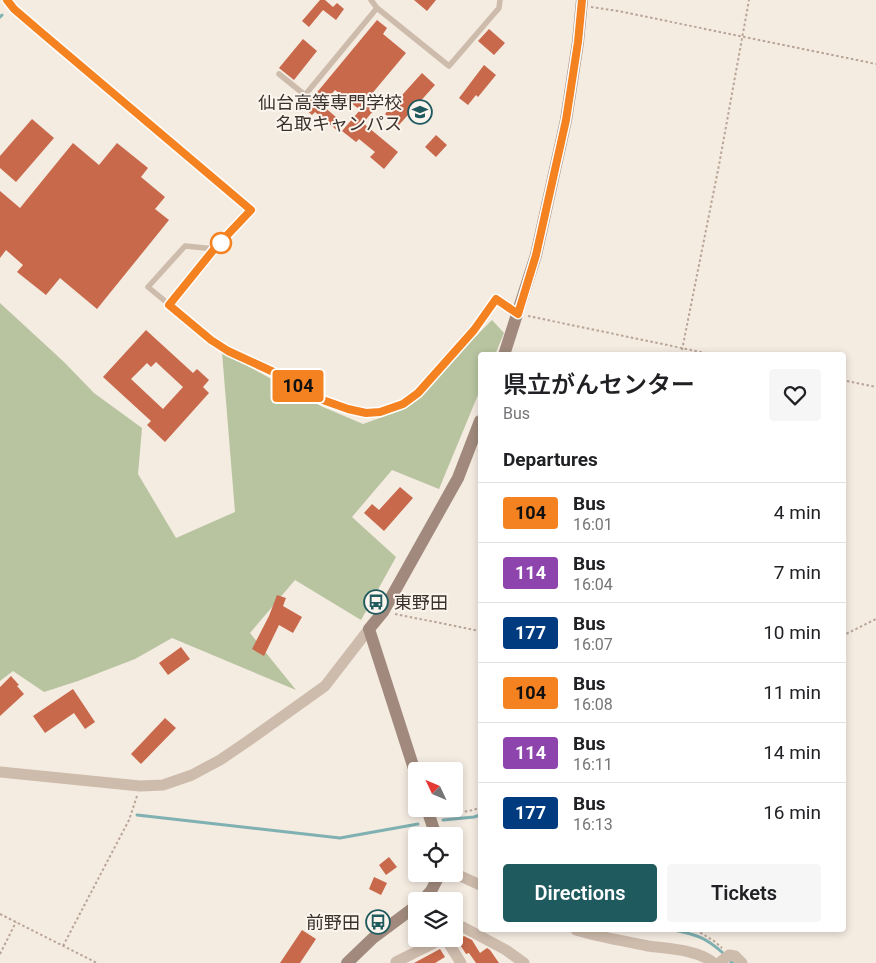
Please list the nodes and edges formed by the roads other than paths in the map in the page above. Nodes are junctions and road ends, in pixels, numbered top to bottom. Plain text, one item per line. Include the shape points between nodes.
1 (7, 0) edge
2 (371, 0) edge
3 (498, 1) edge
4 (581, 3) edge
5 (377, 8) junction
6 (279, 74) dead end
7 (215, 248) junction
8 (169, 305) junction
9 (518, 314) junction
10 (505, 352) edge
11 (478, 426) edge
12 (368, 629) junction
13 (412, 762) edge
14 (0, 772) edge
15 (463, 877) edge
16 (478, 884) edge
17 (408, 912) edge
18 (463, 927) edge
19 (584, 932) edge
20 (426, 947) edge
21 (451, 947) edge
22 (347, 963) edge
23 (396, 963) edge
24 (461, 963) edge
25 (524, 963) edge
26 (714, 963) edge
27 (719, 963) edge
28 (742, 963) edge

1 - 7 lane via 251,210
2 - 5 lane
3 - 5 lane via 499,8 449,66
4 - 9 street via 566,120 536,255
5 - 6 lane via 305,95
7 - 8 lane
7 - 8 lane via 185,246 148,287
8 - 9 lane via 228,351 280,375 320,399 366,413 403,404 418,393 474,330 496,299
9 - 10 street
11 - 12 street via 458,478 383,612
12 - 13 street
12 - 14 street via 325,686 220,760 192,775 163,785 140,786
15 - 16 street
17 - 22 street
18 - 25 street
19 - 26 street via 686,951 707,957
20 - 23 street
21 - 24 street
27 - 28 street via 729,955

